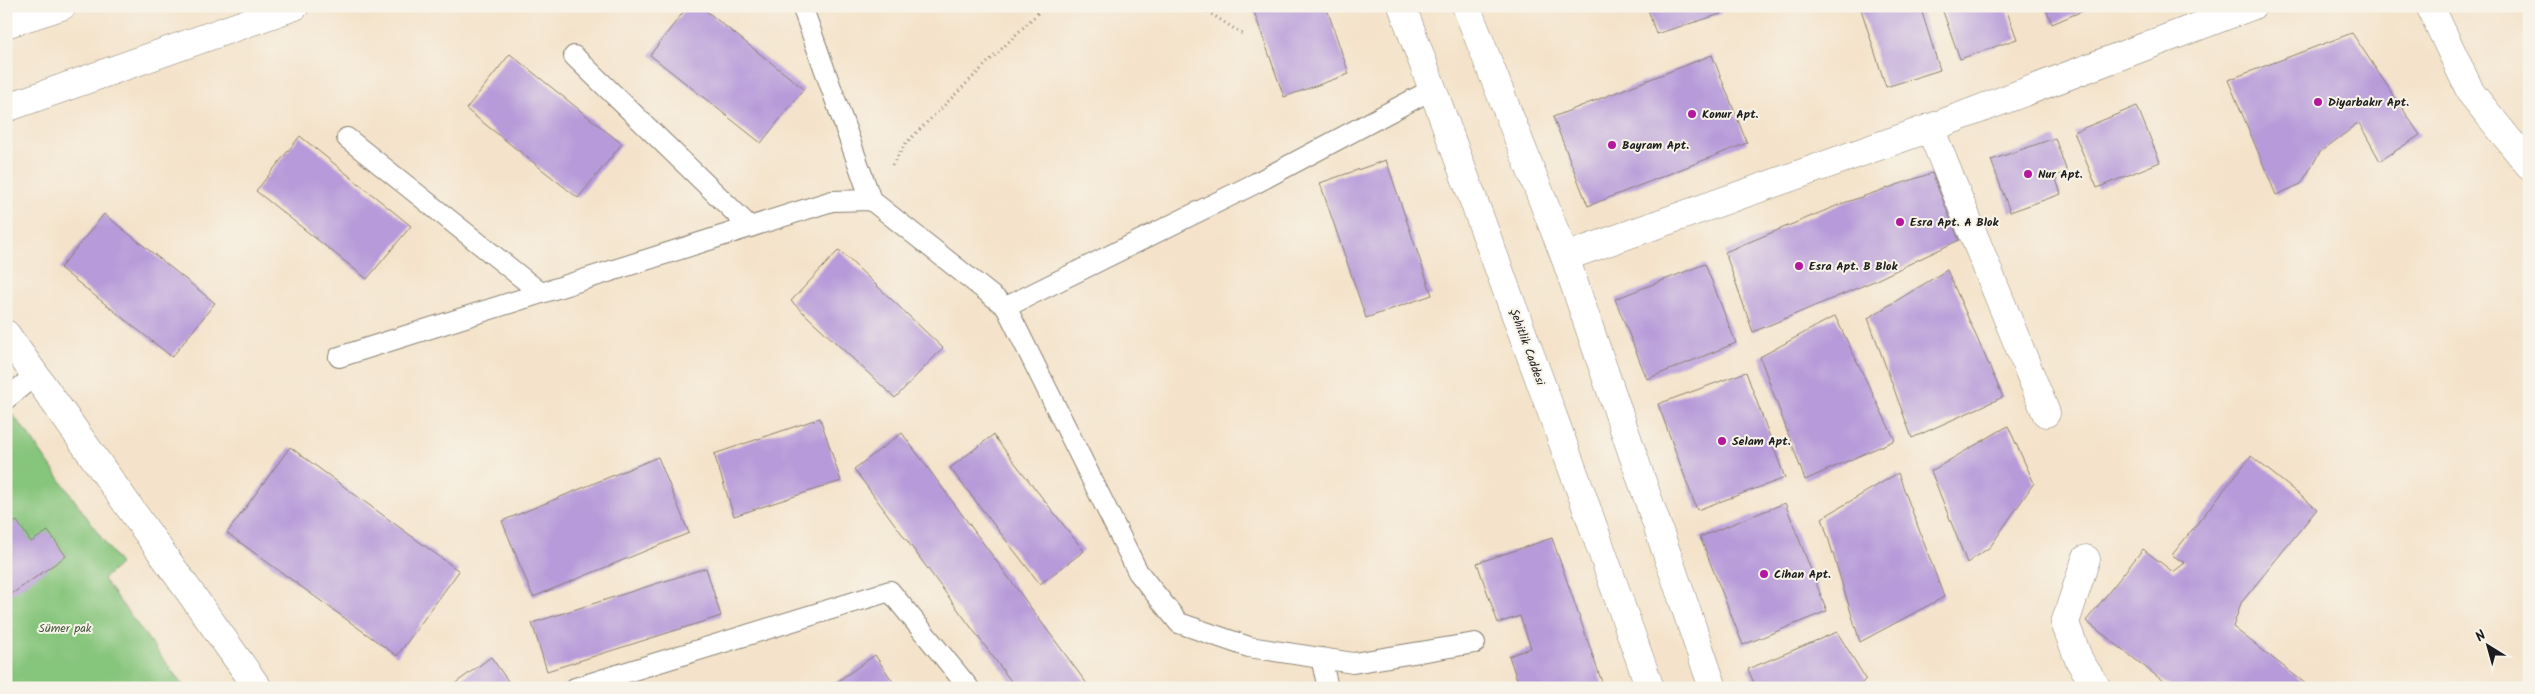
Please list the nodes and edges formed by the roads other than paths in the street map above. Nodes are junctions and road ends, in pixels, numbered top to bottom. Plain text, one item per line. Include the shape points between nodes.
1 (62, 6) edge
2 (295, 6) edge
3 (802, 6) edge
4 (1402, 6) edge
5 (1466, 6) edge
6 (2252, 6) edge
7 (2430, 6) edge
8 (6, 24) edge
9 (574, 56) dead end
10 (1431, 90) junction
11 (6, 108) edge
12 (1930, 128) junction
13 (347, 138) dead end
14 (2529, 165) edge
15 (871, 200) junction
16 (750, 227) junction
17 (1565, 257) junction
18 (541, 293) junction
19 (1006, 307) junction
20 (6, 334) edge
21 (339, 357) dead end
22 (34, 376) junction
23 (6, 399) edge
24 (2046, 413) dead end
25 (2086, 559) dead end
26 (1475, 643) dead end
27 (1321, 658) junction
28 (258, 688) edge
29 (575, 688) edge
30 (969, 688) edge
31 (1328, 688) edge
32 (1650, 688) edge
33 (1713, 688) edge
34 (2097, 688) edge

1 - 8 street
2 - 11 street
3 - 15 lane
4 - 10 street, Şehitlik Caddesi
5 - 17 street
6 - 12 street
7 - 14 street via 2470,93
9 - 16 lane
10 - 19 lane via 1256,183
10 - 32 street, Şehitlik Caddesi via 1582,495
12 - 17 street
12 - 24 street
13 - 18 lane
15 - 16 lane via 832,201
15 - 19 lane
16 - 18 lane
17 - 33 street
18 - 21 lane
19 - 27 lane via 1138,572 1179,623 1249,646
20 - 22 street
22 - 23 lane
22 - 28 street
25 - 34 street via 2065,622 2079,660
26 - 27 lane via 1354,663
27 - 31 lane
29 - 30 lane via 890,591

